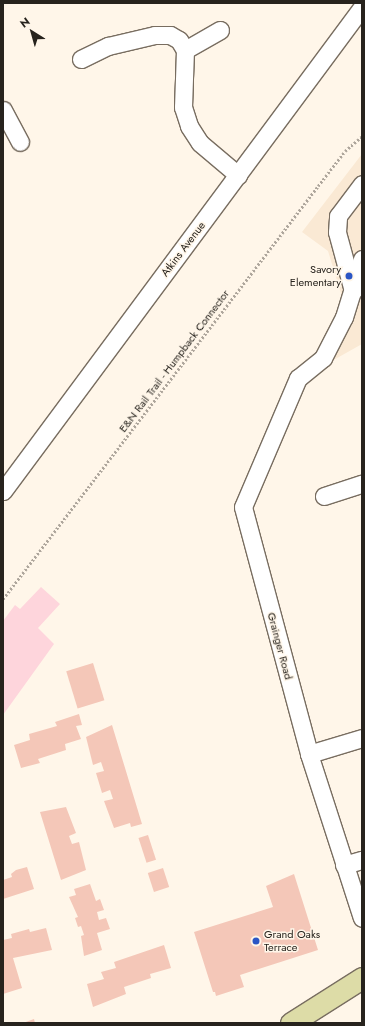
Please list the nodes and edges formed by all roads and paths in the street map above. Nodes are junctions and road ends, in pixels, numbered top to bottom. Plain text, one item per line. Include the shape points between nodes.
1 (362, 7) edge
2 (220, 30) dead end
3 (185, 50) junction
4 (81, 60) dead end
5 (3, 110) edge
6 (362, 136) edge
7 (20, 142) dead end
8 (238, 175) junction
9 (362, 184) edge
10 (362, 259) edge
11 (353, 291) junction
12 (362, 484) edge
13 (3, 491) edge
14 (324, 496) dead end
15 (3, 600) edge
16 (362, 738) edge
17 (309, 754) junction
18 (362, 860) edge
19 (344, 865) junction
20 (362, 918) edge
21 (362, 978) edge
22 (291, 1023) edge

1 - 8 street, Atkins Avenue
2 - 3 street
3 - 4 street via 179,40 170,36 154,35 108,46
3 - 8 street via 183,107 188,126 200,143
5 - 7 street
6 - 15 path, E&N Rail Trail - Humpback Connector via 345,152 318,186
8 - 13 street, Atkins Avenue
9 - 11 street via 338,216 337,232
10 - 11 street
11 - 17 street, Grainger Road via 344,317 323,358 298,378 243,506
12 - 14 street
16 - 17 street
17 - 19 street, Grainger Road
18 - 19 street
19 - 20 street, Grainger Road
21 - 22 main road

